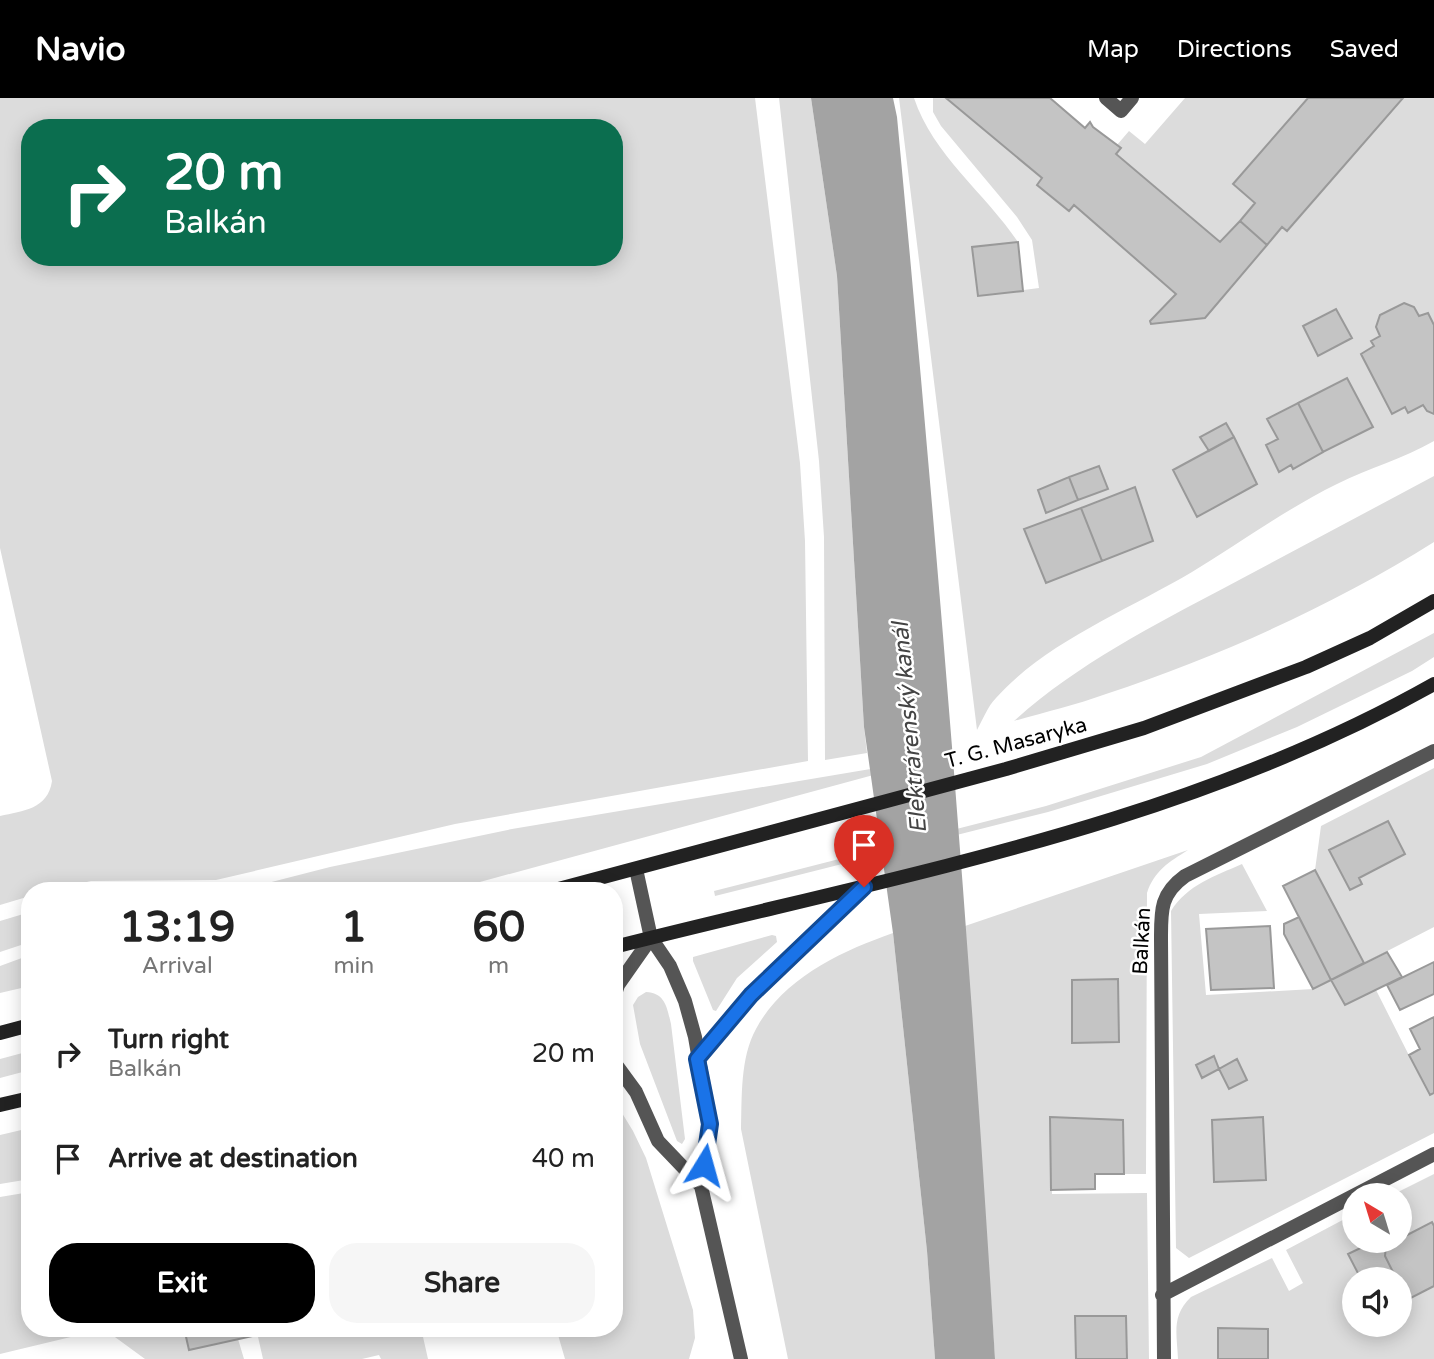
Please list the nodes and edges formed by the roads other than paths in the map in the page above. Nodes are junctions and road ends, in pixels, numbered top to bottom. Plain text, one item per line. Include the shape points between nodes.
1 (1106, 98) edge
2 (1132, 98) edge
3 (1434, 601) edge
4 (1434, 684) edge
5 (1434, 751) edge
6 (636, 869) junction
7 (586, 882) edge
8 (864, 887) junction
9 (651, 938) junction
10 (623, 945) edge
11 (623, 978) edge
12 (21, 1028) edge
13 (0, 1033) edge
14 (697, 1059) junction
15 (623, 1072) edge
16 (21, 1100) edge
17 (0, 1105) edge
18 (1434, 1154) edge
19 (701, 1186) junction
20 (1162, 1295) junction
21 (741, 1359) edge
22 (1164, 1359) edge

1 - 2 street via 1121,111
3 - 6 street, T. G. Masaryka via 1370,638 1306,667 1144,728
4 - 8 street via 1331,738 1157,807
5 - 20 street, Balkán via 1194,871 1166,893 1161,929
6 - 7 street, T. G. Masaryka
6 - 9 street
8 - 9 street
8 - 14 street via 751,995
9 - 10 street
9 - 11 street
9 - 14 street via 685,1001
12 - 13 street
14 - 19 street via 710,1124
15 - 19 street via 658,1141
16 - 17 street
18 - 20 street
19 - 21 street
20 - 22 street, Balkán

